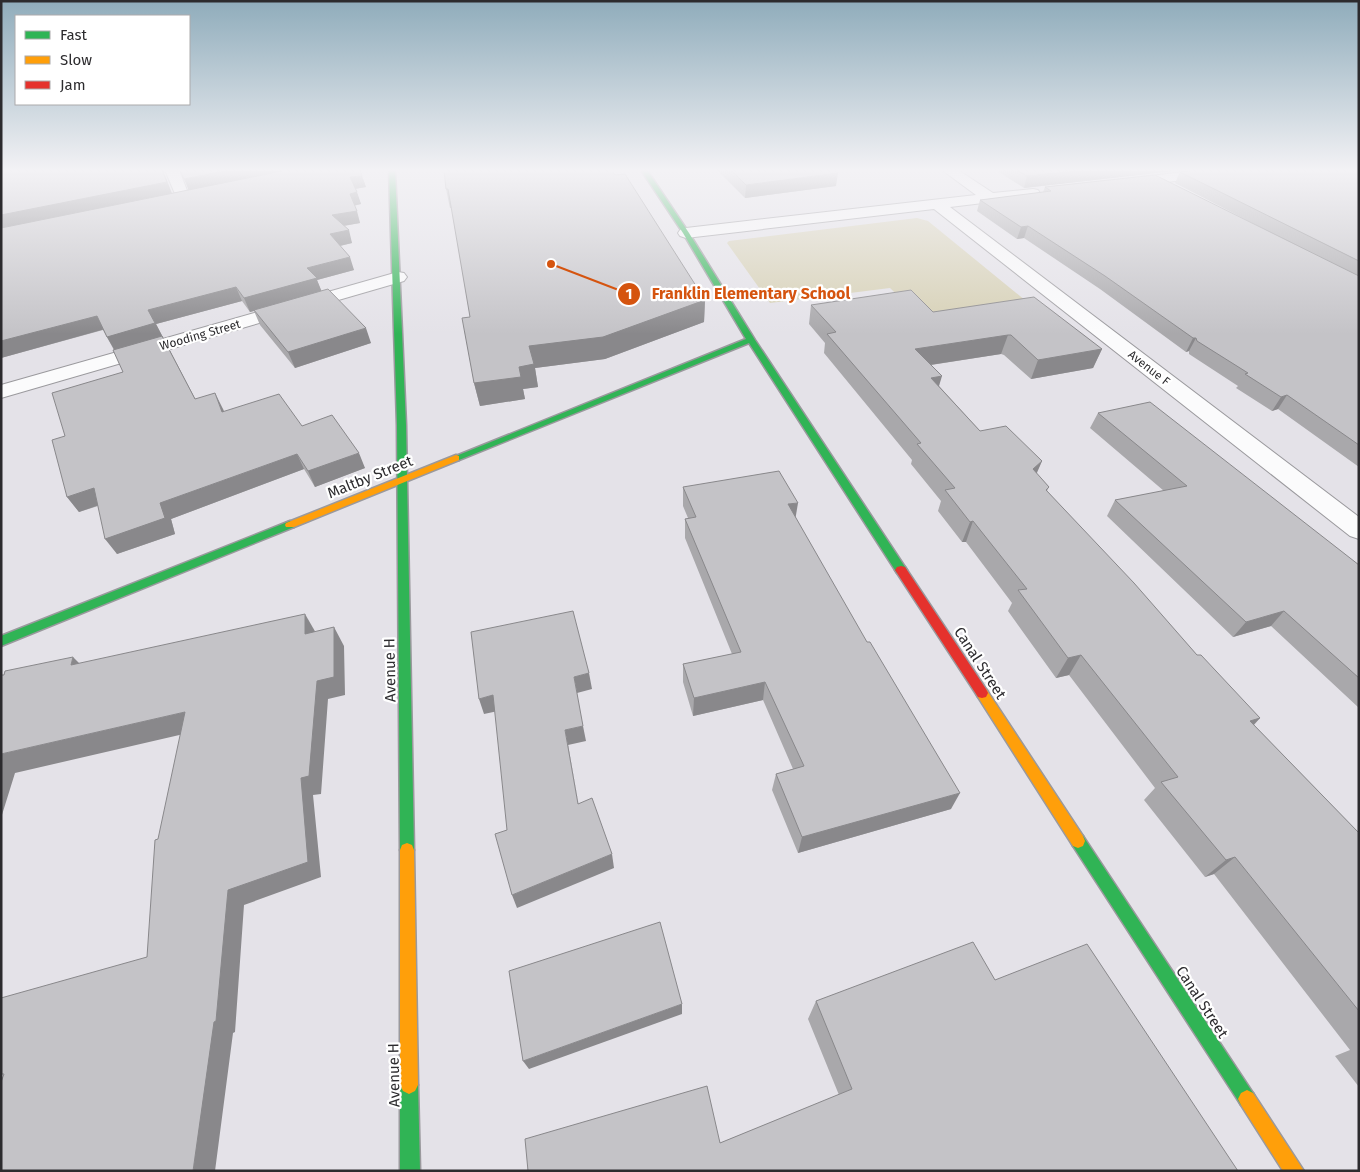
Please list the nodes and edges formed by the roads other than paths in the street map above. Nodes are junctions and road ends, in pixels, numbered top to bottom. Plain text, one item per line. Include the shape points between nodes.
1 (395, 225) edge
2 (680, 225) edge
3 (761, 225) edge
4 (964, 225) edge
5 (686, 233) junction
6 (398, 277) junction
7 (751, 340) junction
8 (1, 392) edge
9 (403, 480) junction
10 (1359, 530) edge
11 (1, 641) edge
12 (410, 1171) edge
13 (1294, 1171) edge

1 - 6 street, Avenue H
2 - 5 street, Canal Street
3 - 5 street
4 - 10 street, Avenue F
5 - 7 street, Canal Street
6 - 8 street, Wooding Street
6 - 9 street, Avenue H
7 - 9 street, Maltby Street
7 - 13 street, Canal Street
9 - 11 street, Maltby Street
9 - 12 street, Avenue H

